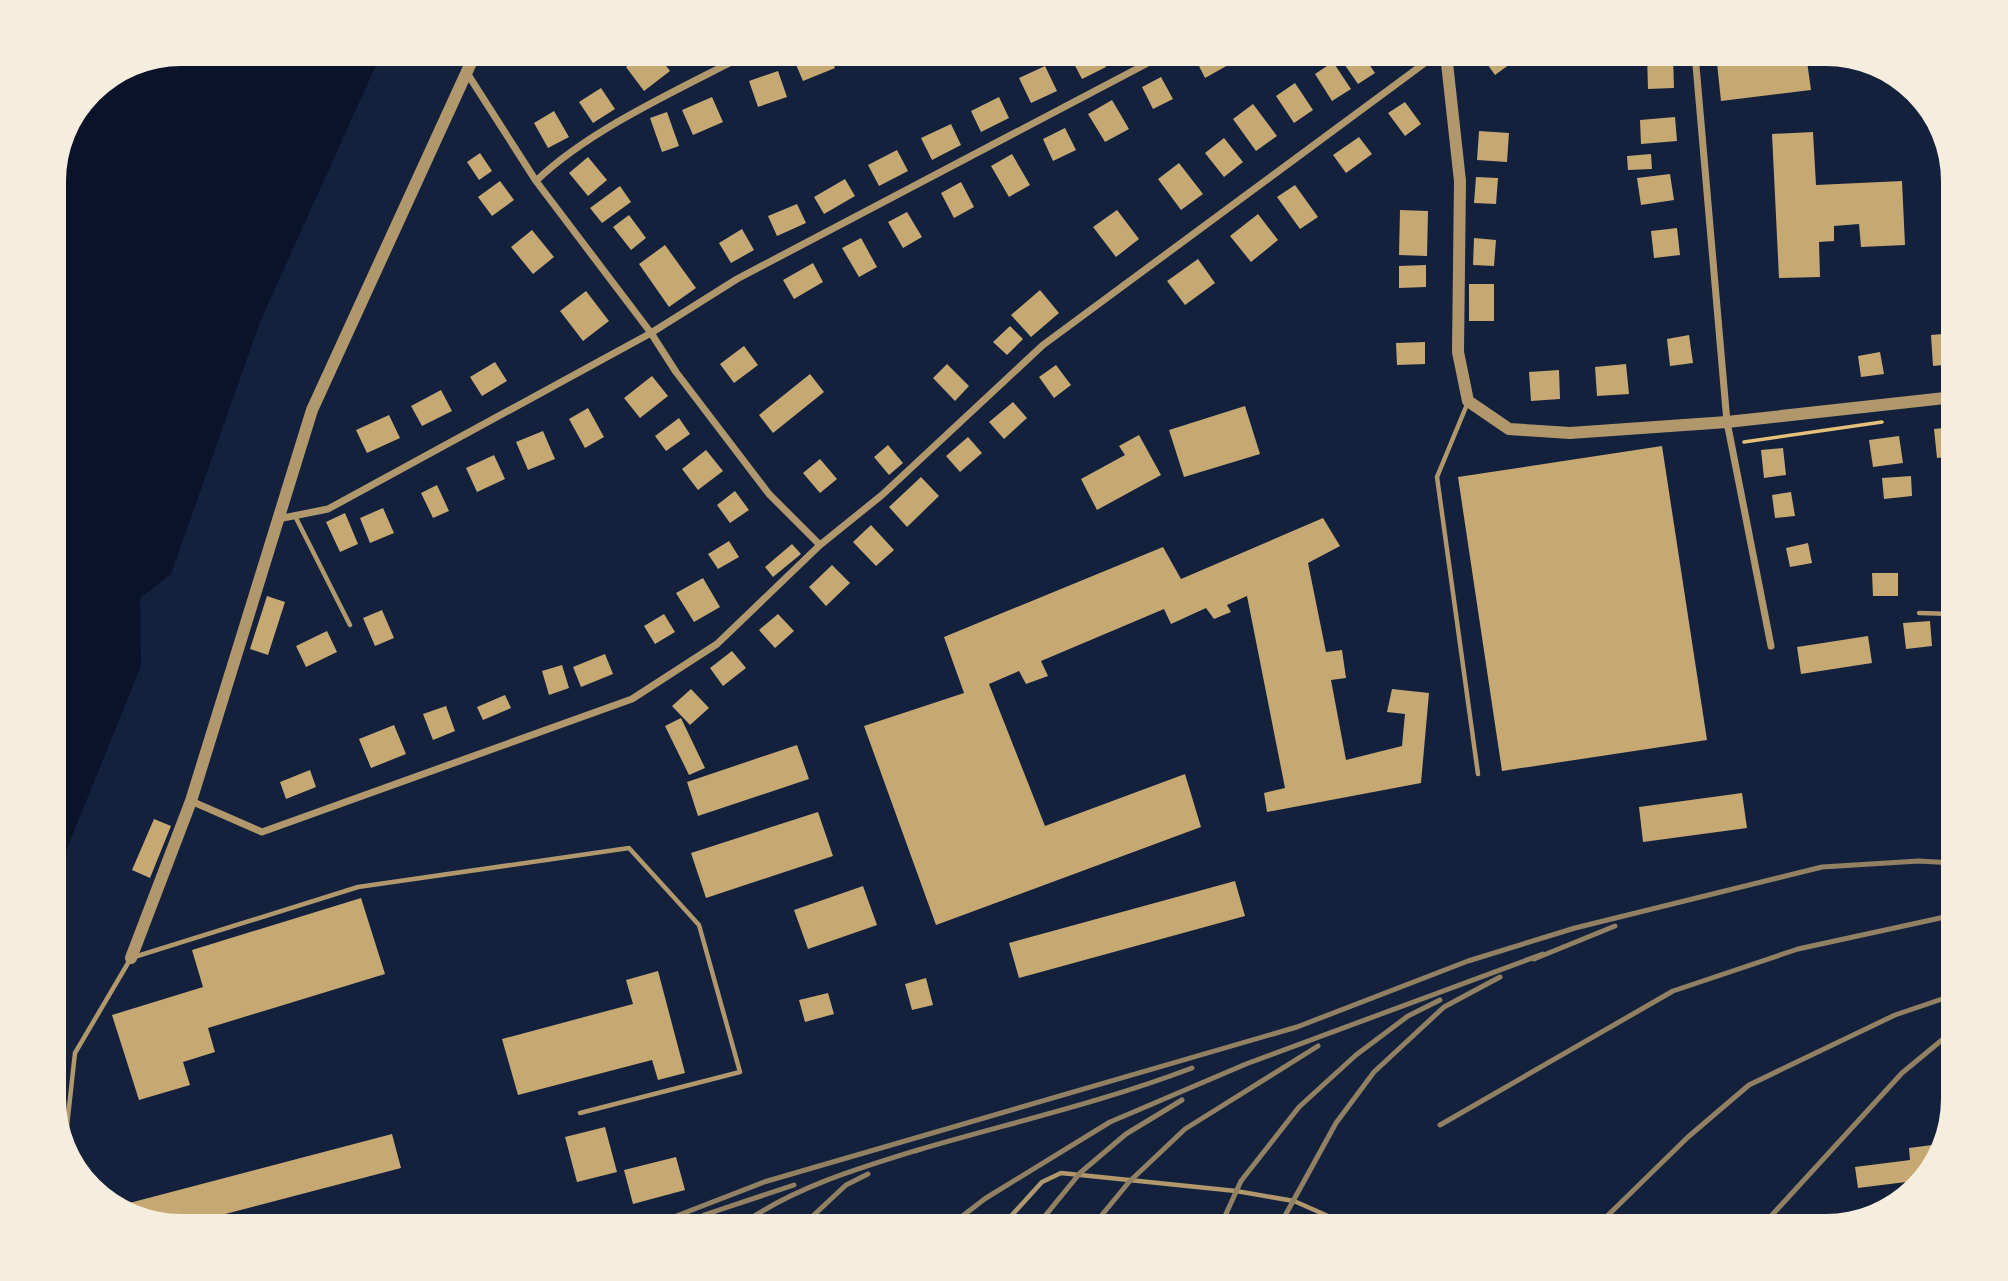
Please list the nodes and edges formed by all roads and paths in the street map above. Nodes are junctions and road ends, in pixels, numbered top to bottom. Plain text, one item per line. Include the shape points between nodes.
1 (470, 66) edge
2 (724, 66) edge
3 (1142, 66) edge
4 (1421, 66) edge
5 (1447, 66) edge
6 (1696, 66) edge
7 (467, 72) junction
8 (536, 181) junction
9 (651, 333) junction
10 (1941, 398) edge
11 (1468, 401) junction
12 (1891, 421) dead end
13 (1727, 422) junction
14 (1732, 445) junction
15 (295, 515) junction
16 (276, 519) junction
17 (820, 545) junction
18 (1919, 613) dead end
19 (1941, 614) edge
20 (350, 625) dead end
21 (1771, 646) dead end
22 (1478, 774) dead end
23 (191, 801) junction
24 (131, 958) junction
25 (580, 1113) dead end
26 (68, 1115) edge
27 (1013, 1214) edge
28 (1324, 1214) edge

1 - 7 street
2 - 8 street via 568,154
3 - 9 street via 737,279
4 - 17 street via 1043,345 882,495
5 - 11 street via 1460,181 1458,352
6 - 13 street
7 - 8 street
7 - 16 street via 312,410
8 - 9 street
9 - 15 street via 328,509
9 - 17 street via 769,494
10 - 13 street
11 - 13 street via 1509,429 1570,433
11 - 22 lane via 1437,477
12 - 14 path
13 - 14 street
14 - 21 street
15 - 16 street
15 - 20 lane
16 - 23 street
17 - 23 street via 717,644 632,699 262,832
18 - 19 lane
23 - 24 street
24 - 25 lane via 358,887 629,848 699,925 740,1072
24 - 26 lane via 75,1053
27 - 28 lane via 1042,1182 1061,1173 1236,1191 1294,1201

